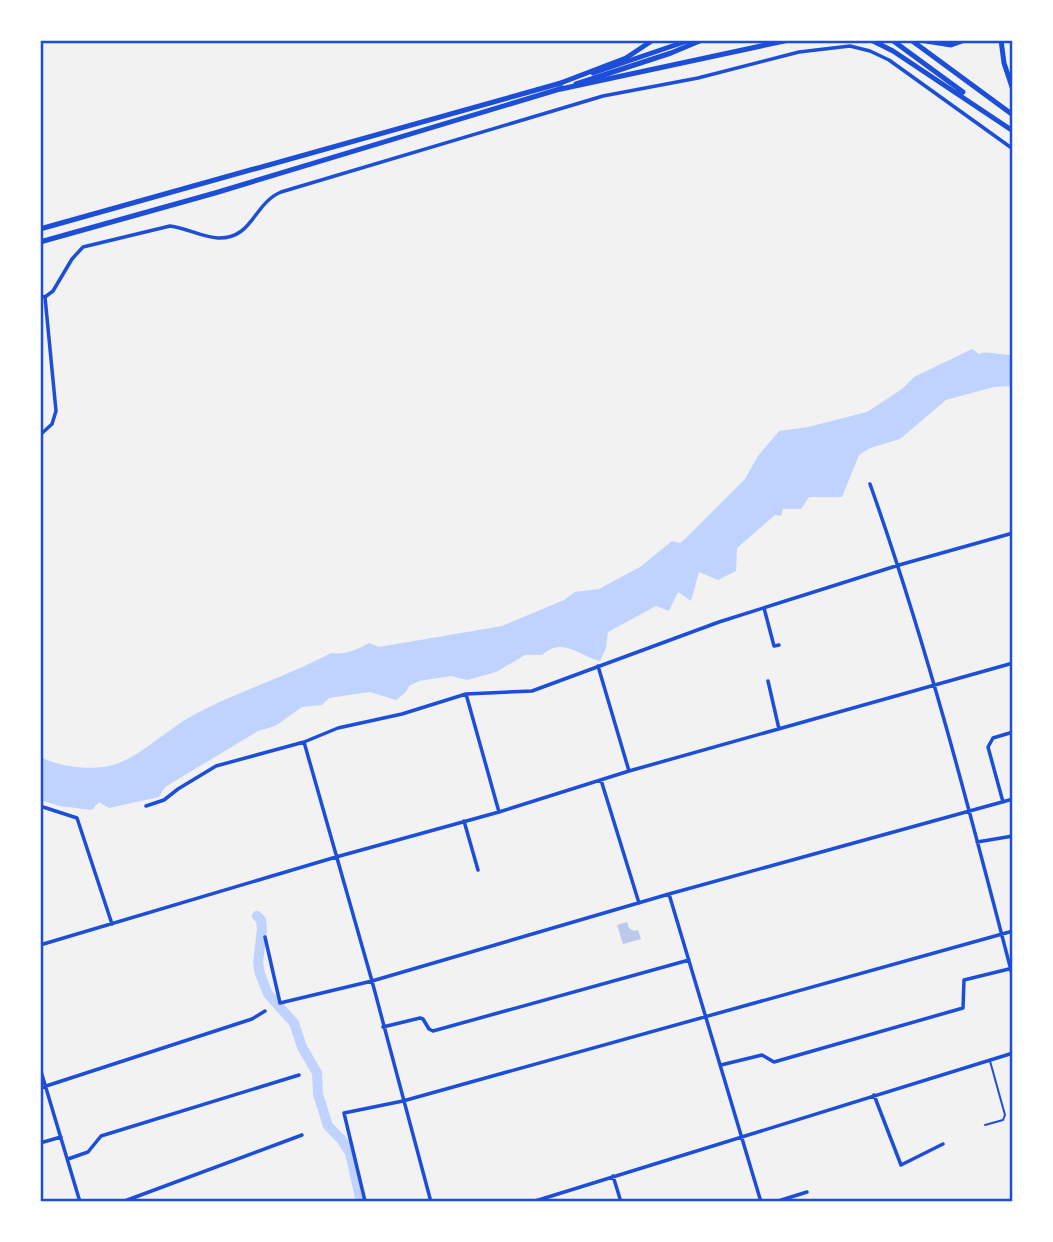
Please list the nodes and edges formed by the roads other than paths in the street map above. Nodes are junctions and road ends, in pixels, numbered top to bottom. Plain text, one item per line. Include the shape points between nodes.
1 (653, 40) edge
2 (690, 40) edge
3 (702, 40) edge
4 (789, 40) edge
5 (871, 40) edge
6 (892, 40) edge
7 (911, 40) edge
8 (920, 40) edge
9 (965, 40) edge
10 (1001, 40) edge
11 (559, 86) junction
12 (1013, 90) edge
13 (1013, 115) edge
14 (1013, 130) edge
15 (1013, 149) edge
16 (40, 229) edge
17 (40, 242) edge
18 (42, 296) edge
19 (40, 435) edge
20 (870, 484) dead end
21 (1013, 533) edge
22 (899, 565) junction
23 (764, 608) junction
24 (779, 645) dead end
25 (1013, 663) edge
26 (598, 666) junction
27 (768, 681) dead end
28 (933, 687) junction
29 (466, 694) junction
30 (779, 729) junction
31 (1013, 732) edge
32 (304, 741) junction
33 (629, 771) junction
34 (601, 780) junction
35 (1013, 799) edge
36 (1003, 802) junction
37 (40, 806) edge
38 (146, 806) dead end
39 (499, 812) junction
40 (969, 812) junction
41 (464, 821) junction
42 (1013, 836) edge
43 (977, 842) junction
44 (336, 857) junction
45 (478, 870) dead end
46 (670, 894) junction
47 (639, 903) junction
48 (111, 924) junction
49 (1013, 931) edge
50 (1001, 934) junction
51 (265, 937) dead end
52 (40, 945) edge
53 (689, 960) junction
54 (1011, 968) edge
55 (1013, 978) edge
56 (372, 981) junction
57 (265, 1011) dead end
58 (708, 1017) junction
59 (383, 1027) junction
60 (1013, 1053) edge
61 (990, 1060) junction
62 (722, 1065) junction
63 (40, 1068) edge
64 (299, 1075) dead end
65 (46, 1087) junction
66 (40, 1088) edge
67 (874, 1096) junction
68 (403, 1101) junction
69 (985, 1125) dead end
70 (302, 1135) dead end
71 (742, 1136) junction
72 (61, 1137) junction
73 (40, 1143) edge
74 (943, 1144) dead end
75 (68, 1159) junction
76 (613, 1176) junction
77 (807, 1192) dead end
78 (365, 1201) edge
79 (80, 1202) edge
80 (122, 1202) edge
81 (431, 1202) edge
82 (532, 1202) edge
83 (621, 1202) edge
84 (761, 1202) edge
85 (775, 1202) edge

1 - 11 main road via 626,58
2 - 11 main road
3 - 11 main road
4 - 11 main road
5 - 14 main road
6 - 14 main road
7 - 13 main road
8 - 9 main road via 951,45
10 - 12 main road
11 - 16 main road
11 - 17 main road
15 - 18 street via 889,60 850,46 823,48 603,96 281,192 271,196 235,236 208,237 170,226 83,247 52,291
18 - 19 street via 56,411 52,424
20 - 22 street
21 - 22 street
22 - 23 street
22 - 28 street
23 - 24 street via 774,646
23 - 26 street
25 - 28 street
26 - 29 street via 532,691
26 - 33 street
27 - 30 street
28 - 30 street
28 - 40 street
29 - 32 street
29 - 39 street
30 - 33 street
31 - 36 street via 993,738 988,747
32 - 38 street via 216,766 164,800
32 - 44 street
33 - 34 street
34 - 39 street
34 - 47 street
35 - 36 street
36 - 40 street
37 - 48 street via 77,818
39 - 41 street
40 - 43 street
40 - 46 street
41 - 44 street
41 - 45 street
42 - 43 street
43 - 50 street
44 - 48 street
44 - 56 street
46 - 47 street
46 - 53 street
47 - 56 street
48 - 52 street
49 - 50 street
50 - 54 street
50 - 58 street
51 - 56 street via 280,1003
53 - 58 street
53 - 59 street via 433,1031 419,1018
54 - 55 street
54 - 62 street via 964,980 963,1008 774,1062 762,1055
56 - 59 street
57 - 65 street
58 - 62 street
58 - 68 street
59 - 68 street
60 - 61 street
61 - 67 street
61 - 69 lane via 1005,1115
62 - 71 street
63 - 65 street
64 - 75 street via 101,1136 88,1152
65 - 66 street
65 - 72 street
67 - 71 street
67 - 74 street via 901,1165
68 - 78 street via 344,1113
68 - 81 street
70 - 80 street
71 - 76 street
71 - 84 street
72 - 73 street
72 - 75 street
75 - 79 street
76 - 82 street
76 - 83 street
77 - 85 street

